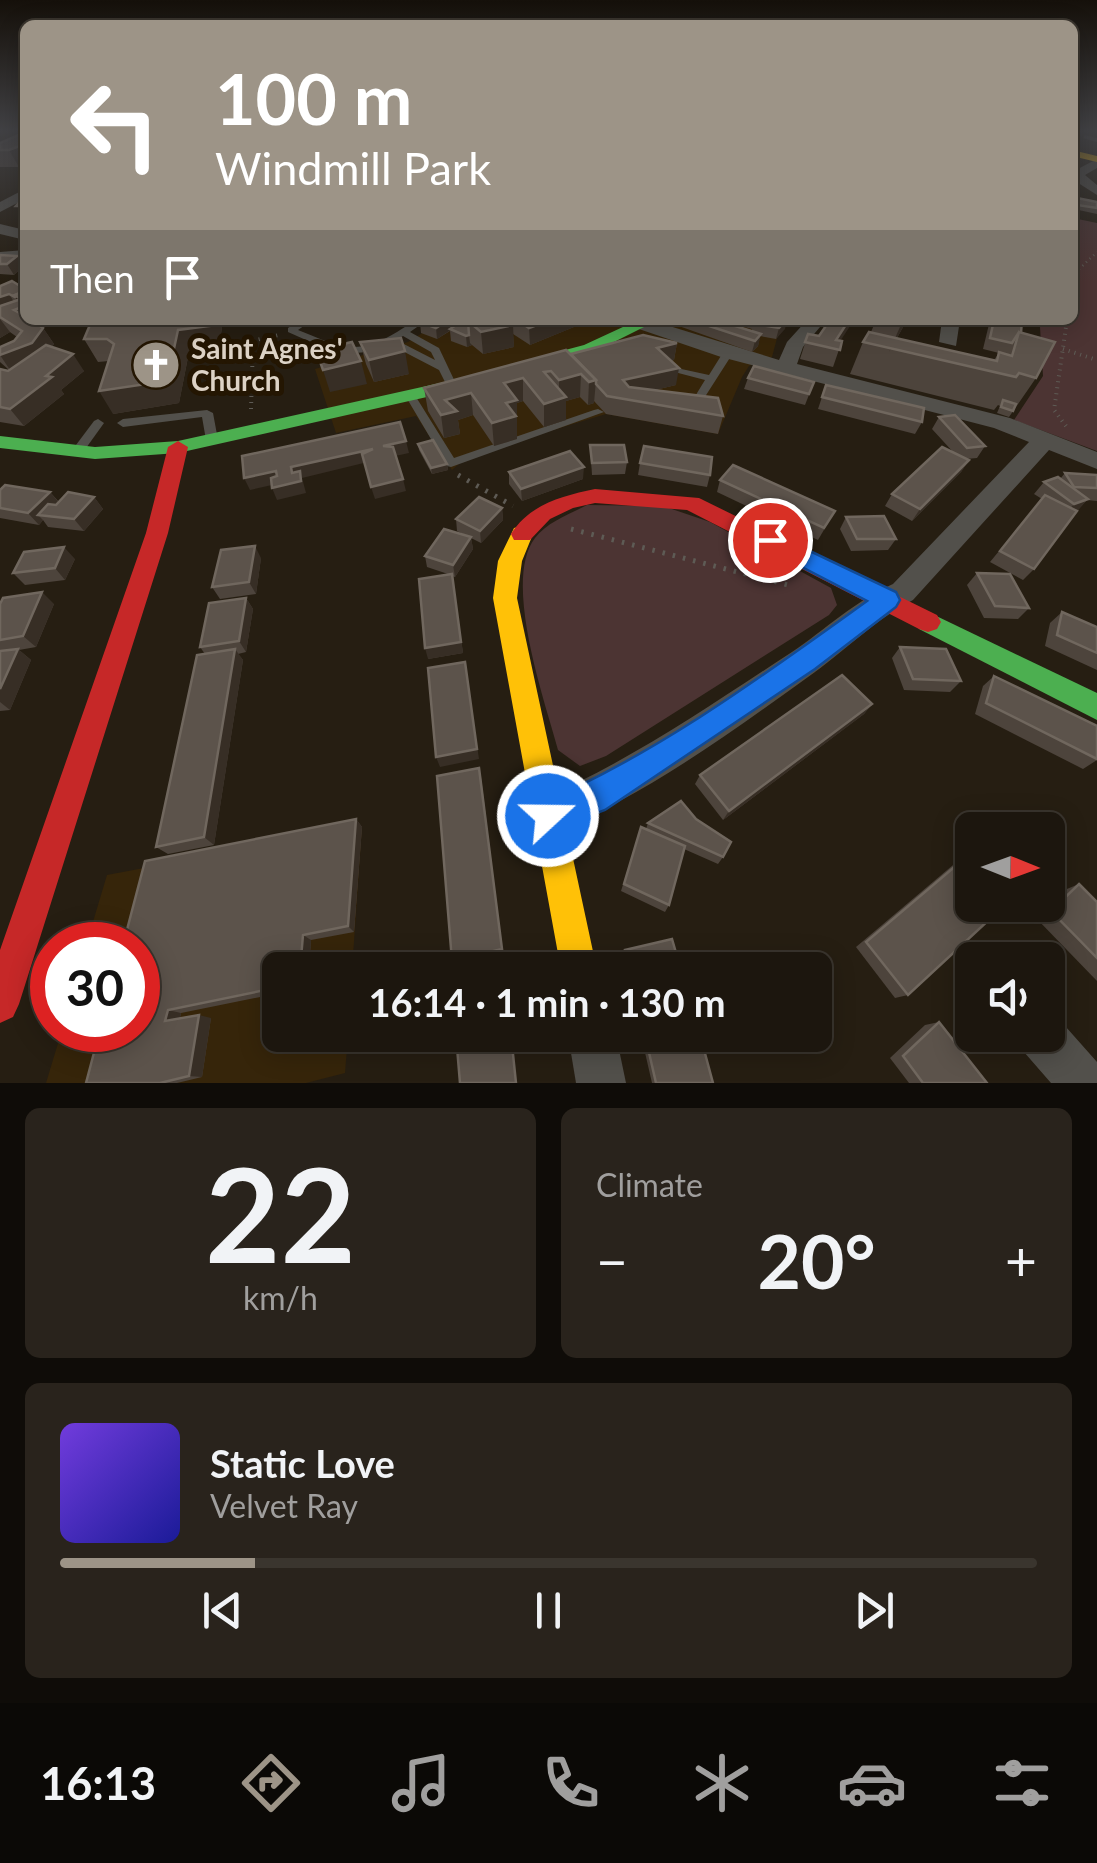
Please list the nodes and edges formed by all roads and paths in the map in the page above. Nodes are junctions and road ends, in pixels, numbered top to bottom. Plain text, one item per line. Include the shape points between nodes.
1 (1097, 194) edge
2 (1080, 195) edge
3 (1097, 252) edge
4 (1078, 270) edge
5 (294, 325) edge
6 (414, 325) edge
7 (640, 325) edge
8 (654, 325) edge
9 (812, 325) edge
10 (951, 325) edge
11 (1066, 325) edge
12 (403, 332) junction
13 (390, 341) junction
14 (253, 342) junction
15 (949, 342) dead end
16 (1063, 349) junction
17 (200, 352) edge
18 (728, 354) junction
19 (1097, 360) edge
20 (667, 367) edge
21 (786, 368) junction
22 (446, 376) junction
23 (713, 378) junction
24 (411, 397) junction
25 (678, 400) edge
26 (598, 412) dead end
27 (122, 422) dead end
28 (98, 423) dead end
29 (250, 432) junction
30 (212, 440) junction
31 (0, 442) edge
32 (178, 446) junction
33 (1060, 446) junction
34 (77, 452) junction
35 (1097, 461) edge
36 (451, 462) junction
37 (520, 510) dead end
38 (569, 529) dead end
39 (796, 586) dead end
40 (888, 600) junction
41 (1097, 707) edge
42 (548, 816) junction
43 (575, 952) edge
44 (0, 1004) edge
45 (595, 1052) edge
46 (1056, 1052) edge
47 (601, 1083) edge
48 (1083, 1083) edge

1 - 2 street
3 - 4 path
5 - 13 lane via 351,354
5 - 14 path
6 - 12 lane
7 - 22 street via 590,348
8 - 18 street
9 - 21 street
10 - 15 street
11 - 16 path
12 - 13 lane
12 - 22 lane via 435,350
13 - 22 lane
14 - 17 path
14 - 29 path
16 - 19 path
16 - 33 path via 1054,410 1075,438
18 - 21 street
18 - 23 lane
20 - 23 lane
21 - 33 street via 926,401
22 - 24 street
23 - 25 lane via 698,401
24 - 29 street
24 - 36 lane
26 - 36 lane
27 - 30 lane via 206,413
28 - 34 lane
29 - 30 street
30 - 32 street
31 - 34 street
32 - 34 street
32 - 44 street via 158,533
33 - 35 street
33 - 40 street
36 - 37 path via 464,481
38 - 39 path
40 - 41 street
40 - 42 street via 594,798
40 - 42 street via 691,503 636,492 593,493 537,518 511,552 505,598
42 - 43 street
45 - 47 street
46 - 48 street

